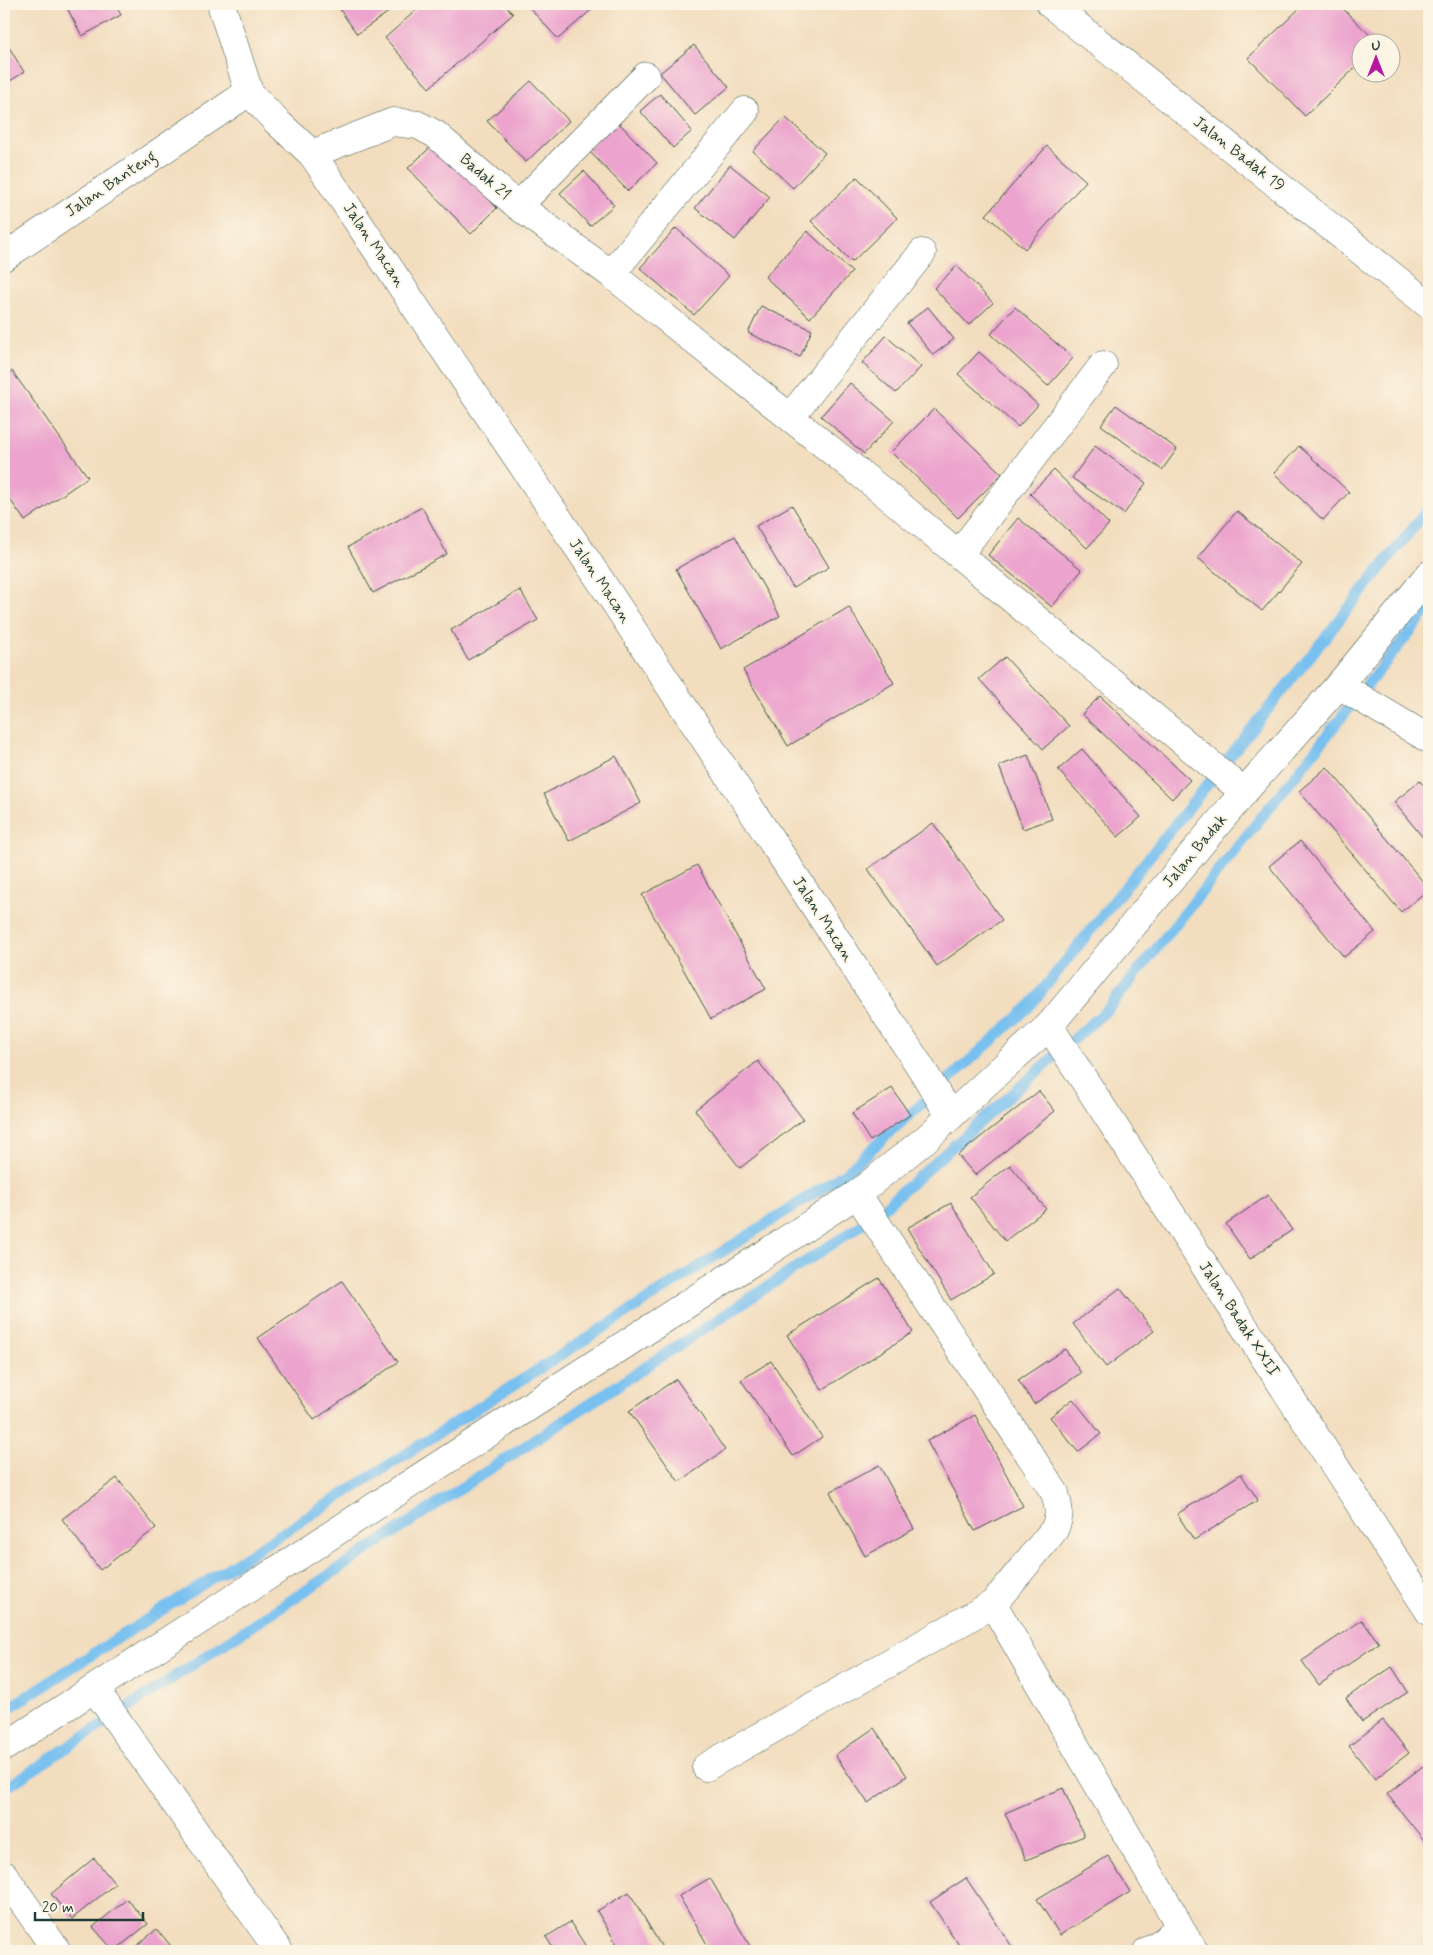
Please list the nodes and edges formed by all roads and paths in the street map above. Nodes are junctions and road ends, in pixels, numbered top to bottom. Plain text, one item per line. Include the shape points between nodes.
1 (221, 4) edge
2 (1050, 4) edge
3 (646, 76) dead end
4 (249, 92) junction
5 (745, 111) dead end
6 (312, 154) junction
7 (518, 206) junction
8 (922, 253) dead end
9 (4, 257) edge
10 (612, 274) junction
11 (1429, 305) edge
12 (1103, 365) dead end
13 (790, 416) junction
14 (959, 554) junction
15 (1429, 575) edge
16 (1339, 684) junction
17 (1429, 738) edge
18 (1244, 792) junction
19 (1049, 1026) junction
20 (950, 1116) junction
21 (856, 1194) junction
22 (1424, 1593) edge
23 (993, 1604) junction
24 (95, 1689) junction
25 (4, 1747) edge
26 (706, 1767) dead end
27 (4, 1875) edge
28 (1179, 1927) junction
29 (57, 1951) edge
30 (279, 1951) edge
31 (1147, 1951) edge
32 (1194, 1951) edge

1 - 4 street
2 - 11 street, Jalan Badak 19
3 - 7 street, Badak 21
4 - 6 street, Jalan Macan
4 - 9 street, Jalan Banteng
5 - 10 street
6 - 7 street, Badak 21 via 393,122 418,125 435,134
6 - 20 street, Jalan Macan via 602,583
7 - 10 street
8 - 13 street
10 - 13 street
12 - 14 street
13 - 14 street
14 - 18 street
15 - 16 street, Jalan Badak
16 - 17 street
16 - 18 street, Jalan Badak
18 - 19 street, Jalan Badak
19 - 20 street, Jalan Badak
19 - 22 street, Jalan Badak XXII
20 - 21 street, Jalan Badak
21 - 23 street via 1055,1493 1059,1519 1054,1530
21 - 24 street, Jalan Badak
23 - 26 street
23 - 28 street
24 - 25 street, Jalan Badak
24 - 30 street
27 - 29 street
28 - 31 street
28 - 32 street

